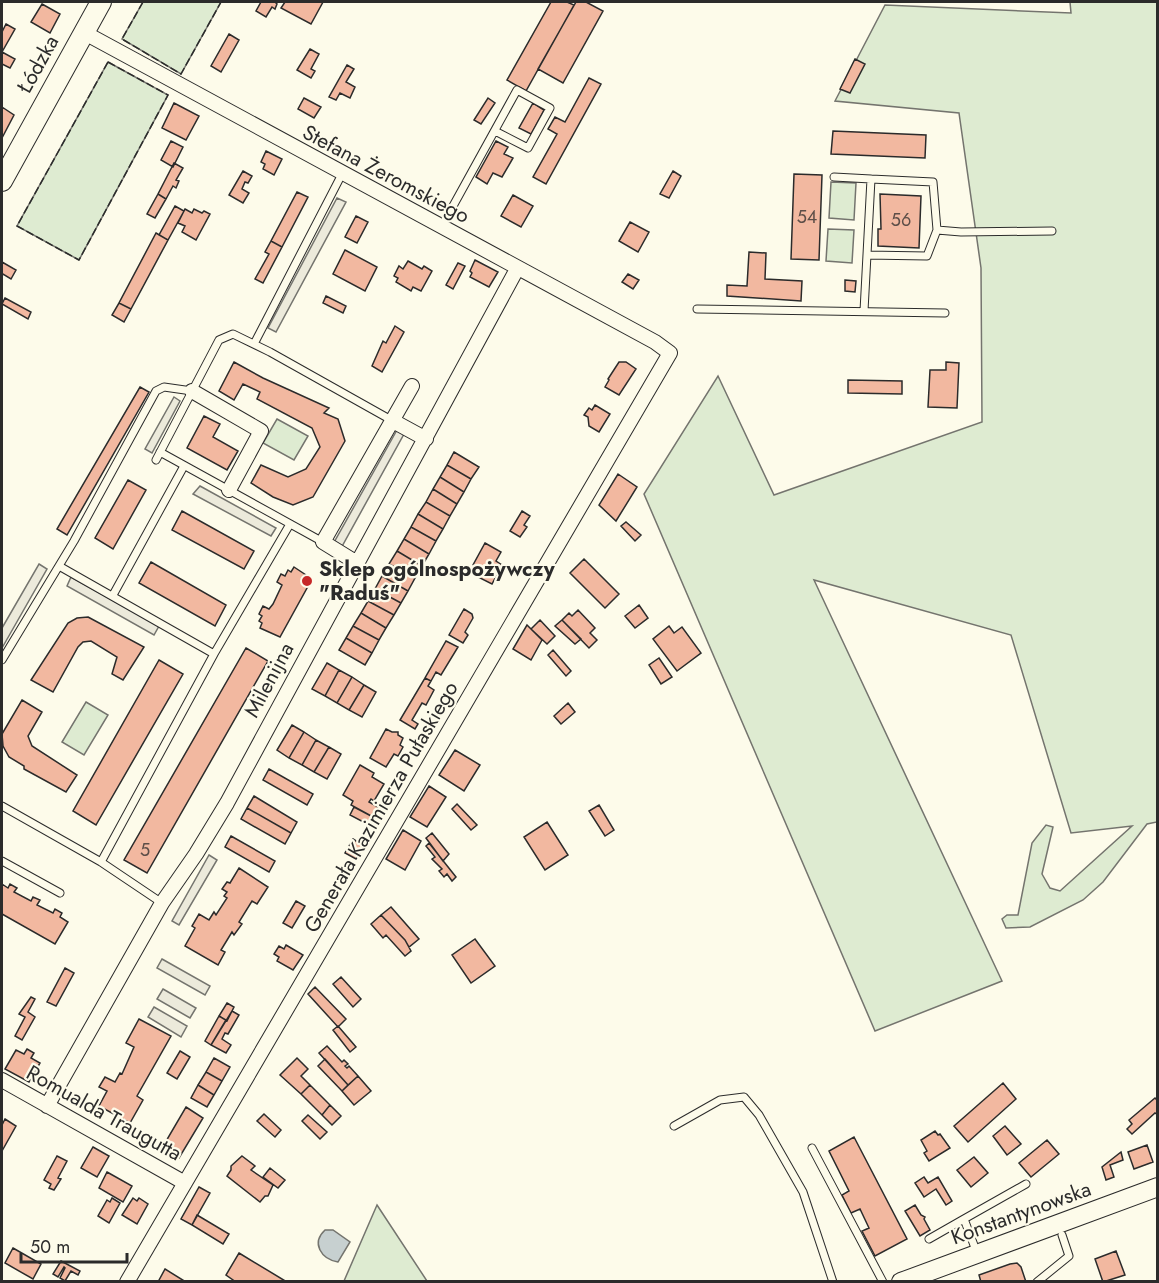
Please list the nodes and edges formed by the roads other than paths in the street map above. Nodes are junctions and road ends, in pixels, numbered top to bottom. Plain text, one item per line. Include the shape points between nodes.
1 (101, 2) edge
2 (84, 32) junction
3 (495, 130) junction
4 (342, 174) junction
5 (834, 177) dead end
6 (871, 179) junction
7 (2, 181) edge
8 (442, 226) junction
9 (937, 230) junction
10 (1052, 231) dead end
11 (867, 255) junction
12 (517, 268) junction
13 (697, 309) dead end
14 (864, 311) junction
15 (945, 313) dead end
16 (254, 344) junction
17 (670, 353) joint
18 (412, 386) dead end
19 (192, 391) junction
20 (393, 421) junction
21 (426, 439) junction
22 (160, 452) junction
23 (156, 460) dead end
24 (184, 466) junction
25 (230, 490) junction
26 (290, 524) junction
27 (323, 542) junction
28 (357, 563) junction
29 (59, 566) junction
30 (113, 595) junction
31 (214, 654) junction
32 (2, 660) edge
33 (2, 806) edge
34 (2, 861) edge
35 (101, 862) junction
36 (60, 893) dead end
37 (162, 903) junction
38 (2, 1080) edge
39 (47, 1106) junction
40 (674, 1126) dead end
41 (812, 1148) dead end
42 (185, 1183) junction
43 (1026, 1184) dead end
44 (1156, 1191) edge
45 (964, 1219) junction
46 (1062, 1235) dead end
47 (929, 1239) dead end
48 (977, 1253) junction
49 (127, 1281) edge
50 (833, 1281) edge
51 (882, 1281) edge
52 (901, 1281) edge
53 (1037, 1281) edge

1 - 2 main road, Łódzka
2 - 4 street, Stefana Żeromskiego
2 - 7 main road, Łódzka
3 - 3 lane via 517,90 549,108 528,148
3 - 8 lane
4 - 8 street, Stefana Żeromskiego
4 - 16 lane
5 - 6 lane
6 - 9 lane via 933,182
6 - 11 lane
8 - 12 street, Stefana Żeromskiego
9 - 10 lane
9 - 11 lane via 927,256
11 - 14 lane
12 - 17 street, Stefana Żeromskiego
12 - 21 street, Milenijna
13 - 14 lane
14 - 15 lane
16 - 19 lane via 233,334 219,340
16 - 20 lane
17 - 42 street, Generała Kazimierza Pułaskiego
18 - 20 street
19 - 22 lane
19 - 25 street via 261,431
19 - 29 lane via 164,387 156,390
20 - 21 street
20 - 27 street
21 - 28 street, Milenijna
22 - 23 lane
22 - 24 lane
24 - 25 lane
24 - 30 lane
25 - 26 lane
26 - 27 lane
26 - 31 lane
27 - 28 street
28 - 37 street, Milenijna via 227,803
29 - 30 lane
29 - 32 lane
30 - 31 lane
31 - 35 lane
33 - 35 lane
34 - 36 lane
35 - 37 lane
37 - 39 street, Milenijna
38 - 39 street, Romualda Traugutta
39 - 42 street, Romualda Traugutta
40 - 50 lane via 720,1100 744,1097 759,1114 803,1192
41 - 51 lane
42 - 49 street, Generała Kazimierza Pułaskiego
43 - 45 lane
44 - 48 main road, Konstantynowska
45 - 47 lane
45 - 48 lane
46 - 53 lane via 1069,1256
48 - 52 main road, Konstantynowska

